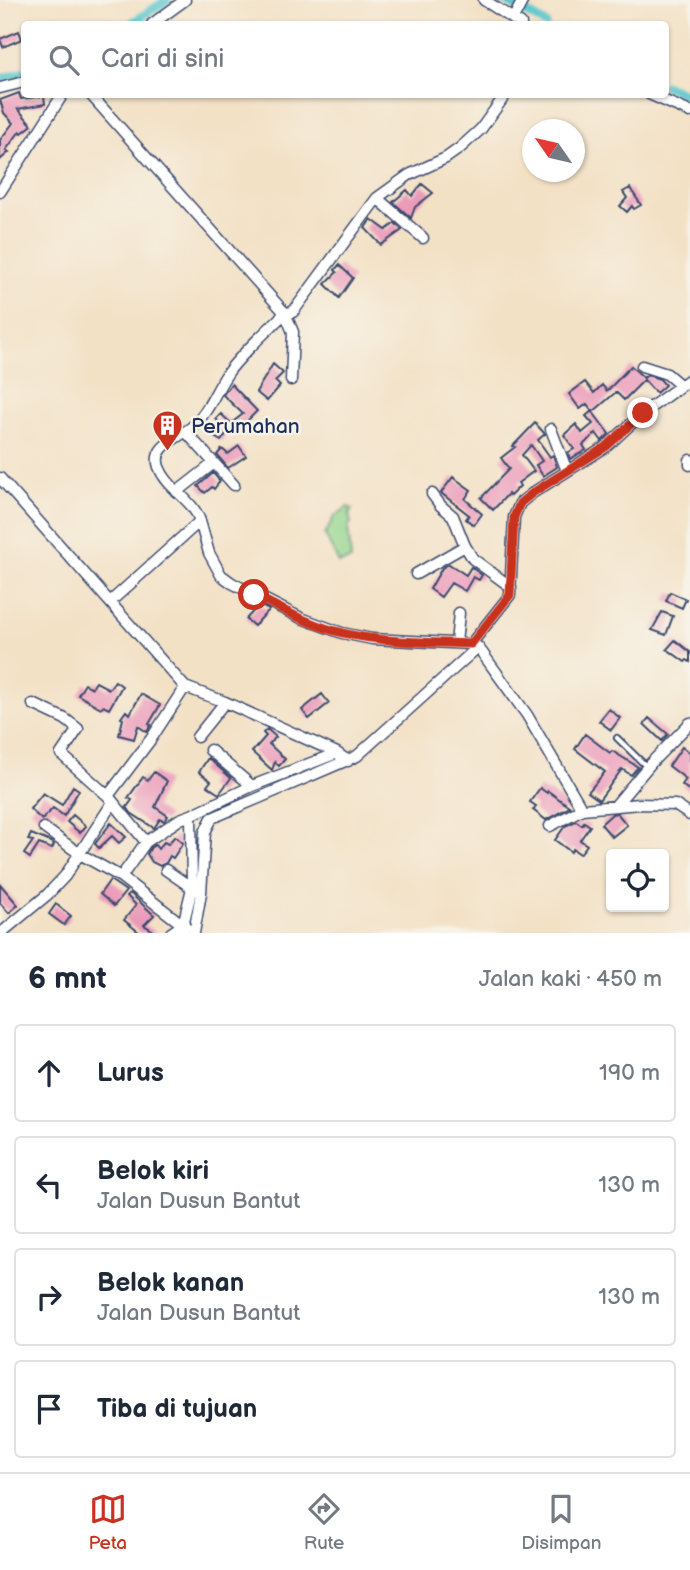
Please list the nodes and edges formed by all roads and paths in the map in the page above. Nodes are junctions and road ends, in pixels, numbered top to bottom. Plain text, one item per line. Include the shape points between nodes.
1 (184, 0) edge
2 (484, 0) edge
3 (519, 12) edge
4 (156, 21) edge
5 (21, 83) edge
6 (0, 88) edge
7 (60, 98) edge
8 (94, 98) edge
9 (503, 98) edge
10 (658, 98) edge
11 (690, 112) edge
12 (0, 192) edge
13 (377, 198) junction
14 (422, 238) dead end
15 (285, 313) junction
16 (642, 366) dead end
17 (291, 380) dead end
18 (684, 382) edge
19 (551, 429) dead end
20 (186, 432) junction
21 (214, 463) junction
22 (567, 471) junction
23 (0, 478) edge
24 (234, 485) dead end
25 (177, 492) junction
26 (432, 494) dead end
27 (200, 521) junction
28 (465, 546) junction
29 (416, 574) dead end
30 (511, 587) junction
31 (110, 602) junction
32 (459, 613) dead end
33 (456, 643) junction
34 (475, 645) junction
35 (185, 687) junction
36 (225, 702) junction
37 (33, 704) dead end
38 (690, 723) edge
39 (198, 737) dead end
40 (617, 738) dead end
41 (210, 750) dead end
42 (343, 757) junction
43 (647, 767) junction
44 (251, 786) junction
45 (111, 799) junction
46 (615, 806) junction
47 (582, 809) junction
48 (191, 815) junction
49 (690, 815) edge
50 (550, 826) dead end
51 (44, 828) dead end
52 (146, 842) junction
53 (80, 854) junction
54 (198, 857) junction
55 (166, 870) dead end
56 (121, 877) junction
57 (192, 888) junction
58 (190, 931) edge
59 (1, 933) edge
60 (171, 933) edge

1 - 4 street
2 - 3 street
5 - 6 street
7 - 12 street
8 - 15 street
9 - 13 street via 460,148
10 - 11 street
13 - 14 street
13 - 15 street via 296,309
15 - 17 street via 293,332
15 - 20 street via 230,369 202,416
16 - 18 street
18 - 22 street via 607,446
19 - 22 street
20 - 21 street
20 - 25 street via 162,449 158,459
21 - 24 street
21 - 25 street
22 - 30 street via 517,508
23 - 31 street
25 - 27 street
26 - 28 street via 453,516
27 - 31 street
27 - 33 street via 209,554 221,575 300,618 372,639
28 - 29 street
28 - 30 street via 473,559
30 - 34 street
31 - 35 street
32 - 33 street
33 - 34 street
34 - 42 street via 364,751
34 - 47 street via 527,715
35 - 36 street
35 - 45 street
36 - 39 street
36 - 42 street
37 - 45 street via 78,729 61,754
38 - 43 street
40 - 43 lane
41 - 44 street
42 - 44 street
42 - 54 street via 212,818
43 - 46 street
44 - 48 street
45 - 52 street
45 - 53 street
46 - 47 street
46 - 49 street via 670,805
47 - 50 street
48 - 52 street
48 - 54 street
51 - 53 street
52 - 56 street
53 - 56 street
53 - 59 street via 47,895
54 - 57 street
54 - 58 street via 201,893
55 - 57 street
56 - 58 street
57 - 58 street
58 - 60 street

